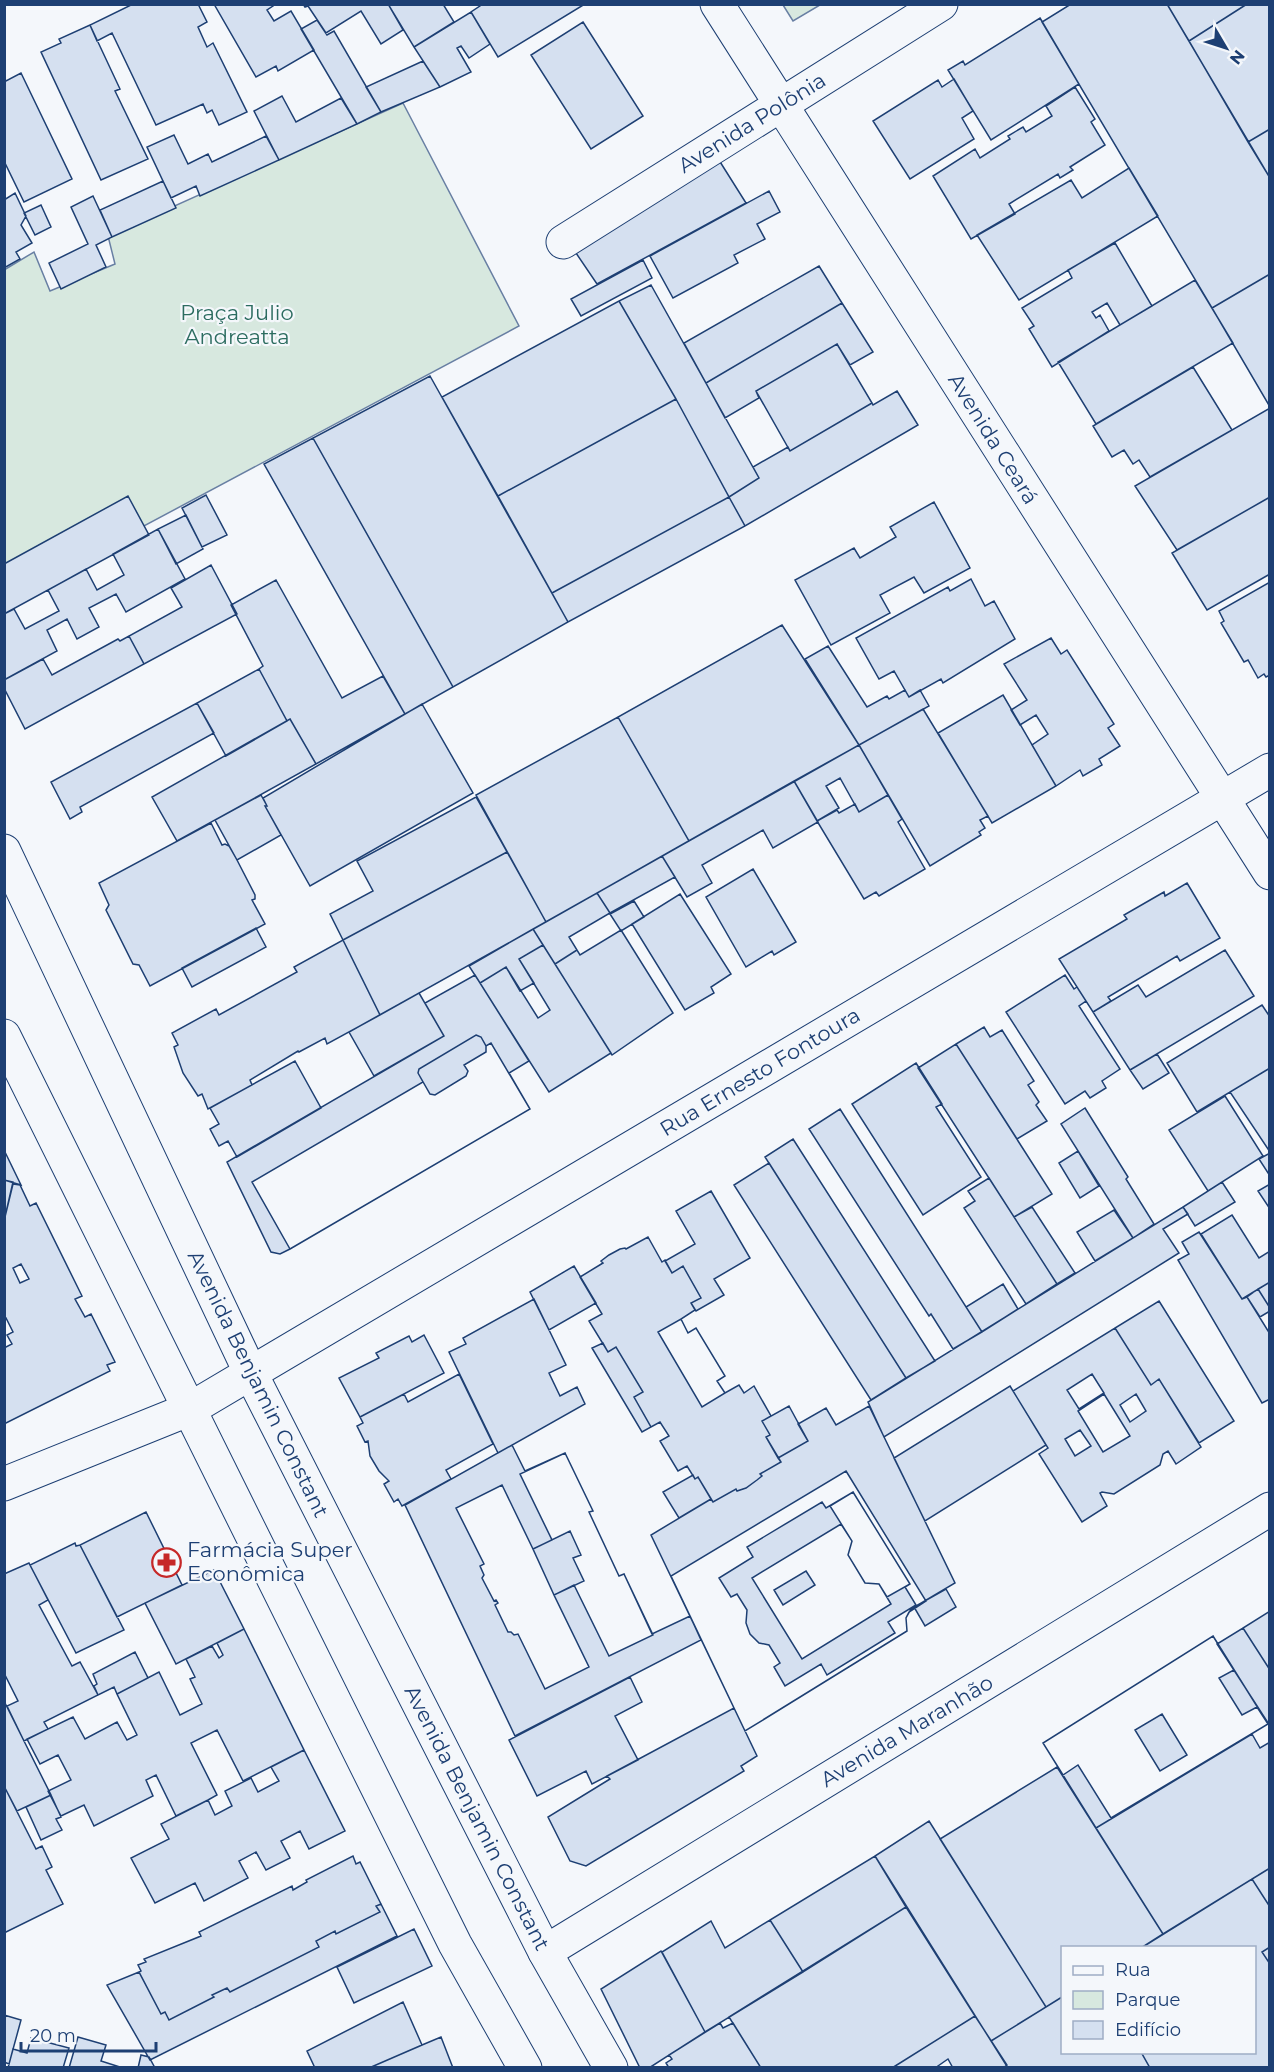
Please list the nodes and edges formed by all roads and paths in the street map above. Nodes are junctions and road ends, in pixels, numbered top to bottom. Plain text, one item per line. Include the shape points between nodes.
1 (717, 4) edge
2 (941, 4) edge
3 (781, 105) junction
4 (563, 242) dead end
5 (1269, 770) edge
6 (1222, 798) junction
7 (4, 851) edge
8 (1269, 873) edge
9 (4, 1036) edge
10 (251, 1374) junction
11 (190, 1409) junction
12 (4, 1484) edge
13 (1269, 1509) edge
14 (545, 1952) junction
15 (525, 2067) edge
16 (611, 2067) edge

1 - 3 street, Avenida Ceará
2 - 3 street, Avenida Polônia
3 - 4 street, Avenida Polônia
3 - 6 street, Avenida Ceará
5 - 6 street, Rua Ernesto Fontoura
6 - 8 street, Avenida Ceará
6 - 10 street, Rua Ernesto Fontoura
7 - 10 street, Avenida Benjamin Constant
9 - 11 street
10 - 11 street, Rua Ernesto Fontoura
10 - 14 street, Avenida Benjamin Constant
11 - 12 street, Rua Ernesto Fontoura
11 - 15 street via 455,1944
13 - 14 street, Avenida Maranhão
14 - 16 street, Avenida Benjamin Constant

